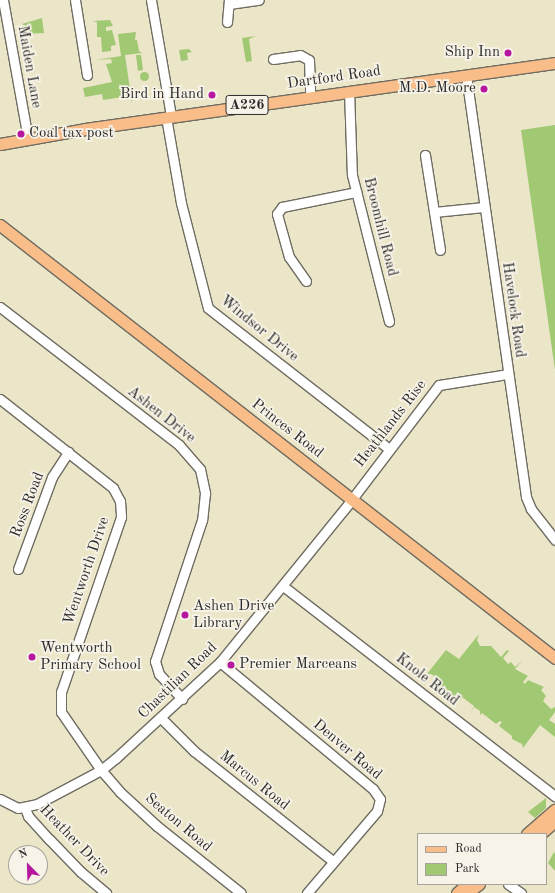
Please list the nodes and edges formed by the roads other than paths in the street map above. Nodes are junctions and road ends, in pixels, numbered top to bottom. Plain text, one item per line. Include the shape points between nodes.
1 (75, 0) edge
2 (151, 0) edge
3 (259, 0) edge
4 (2, 1) edge
5 (229, 2) edge
6 (227, 22) dead end
7 (273, 58) dead end
8 (555, 63) edge
9 (87, 74) dead end
10 (466, 75) junction
11 (349, 91) junction
12 (310, 96) junction
13 (168, 117) junction
14 (28, 139) junction
15 (0, 144) edge
16 (425, 155) dead end
17 (356, 192) junction
18 (484, 207) junction
19 (434, 212) junction
20 (0, 225) edge
21 (440, 250) dead end
22 (306, 281) dead end
23 (0, 307) edge
24 (389, 322) dead end
25 (508, 374) junction
26 (0, 399) edge
27 (389, 449) junction
28 (68, 452) junction
29 (351, 499) junction
30 (555, 540) edge
31 (18, 569) dead end
32 (283, 586) junction
33 (555, 658) edge
34 (220, 662) junction
35 (182, 699) junction
36 (161, 718) junction
37 (101, 770) junction
38 (555, 796) edge
39 (0, 800) edge
40 (25, 808) junction
41 (554, 814) edge
42 (528, 833) edge
43 (541, 833) edge
44 (333, 861) junction
45 (466, 885) edge
46 (478, 885) edge
47 (509, 885) edge
48 (106, 893) edge
49 (241, 893) edge
50 (307, 893) edge
51 (457, 893) edge
52 (467, 893) edge
53 (521, 893) edge

1 - 9 street
2 - 13 street, Windsor Drive
3 - 5 street
4 - 14 street, Maiden Lane
5 - 6 street
7 - 12 street via 300,55 309,60
8 - 10 main road, Dartford Road / A226
10 - 11 main road, Dartford Road / A226
10 - 18 street, Havelock Road
11 - 12 main road, Dartford Road / A226
11 - 17 street, Broomhill Road via 352,175
12 - 13 main road, Dartford Road / A226
13 - 14 main road, Dartford Road / A226
13 - 27 street, Windsor Drive via 181,203 208,308
14 - 15 main road, Dartford Road / A226
16 - 19 street
17 - 22 street via 282,207 277,214 289,257
17 - 24 street, Broomhill Road
18 - 19 street
18 - 25 street, Havelock Road
19 - 21 street
20 - 29 main road, Princes Road
23 - 35 street, Ashen Drive via 179,445 200,469 205,493 202,520 155,662 159,674
25 - 27 street, Heathlands Rise via 443,383
25 - 30 street, Havelock Road via 527,503
26 - 28 street, Wentworth Drive
27 - 29 street, Heathlands Rise
28 - 31 street, Ross Road via 52,477
28 - 37 street, Wentworth Drive via 113,488 120,501 121,517 61,692 62,712
29 - 32 street, Chastilian Road
29 - 33 main road, Princes Road
32 - 34 street, Chastilian Road
32 - 38 street, Knole Road
34 - 35 street, Chastilian Road
34 - 44 street, Denver Road via 373,789 380,799 377,810
35 - 36 street, Chastilian Road
36 - 37 street, Chastilian Road
36 - 44 street, Marcus Road via 194,751
37 - 40 street, Chastilian Road via 43,802
37 - 49 street, Seaton Road via 150,821
39 - 40 street via 14,807
40 - 48 street, Heather Drive via 28,816 54,844
41 - 42 main road
41 - 43 main road
44 - 50 street, Denver Road
45 - 51 main road
46 - 52 main road
47 - 53 street

